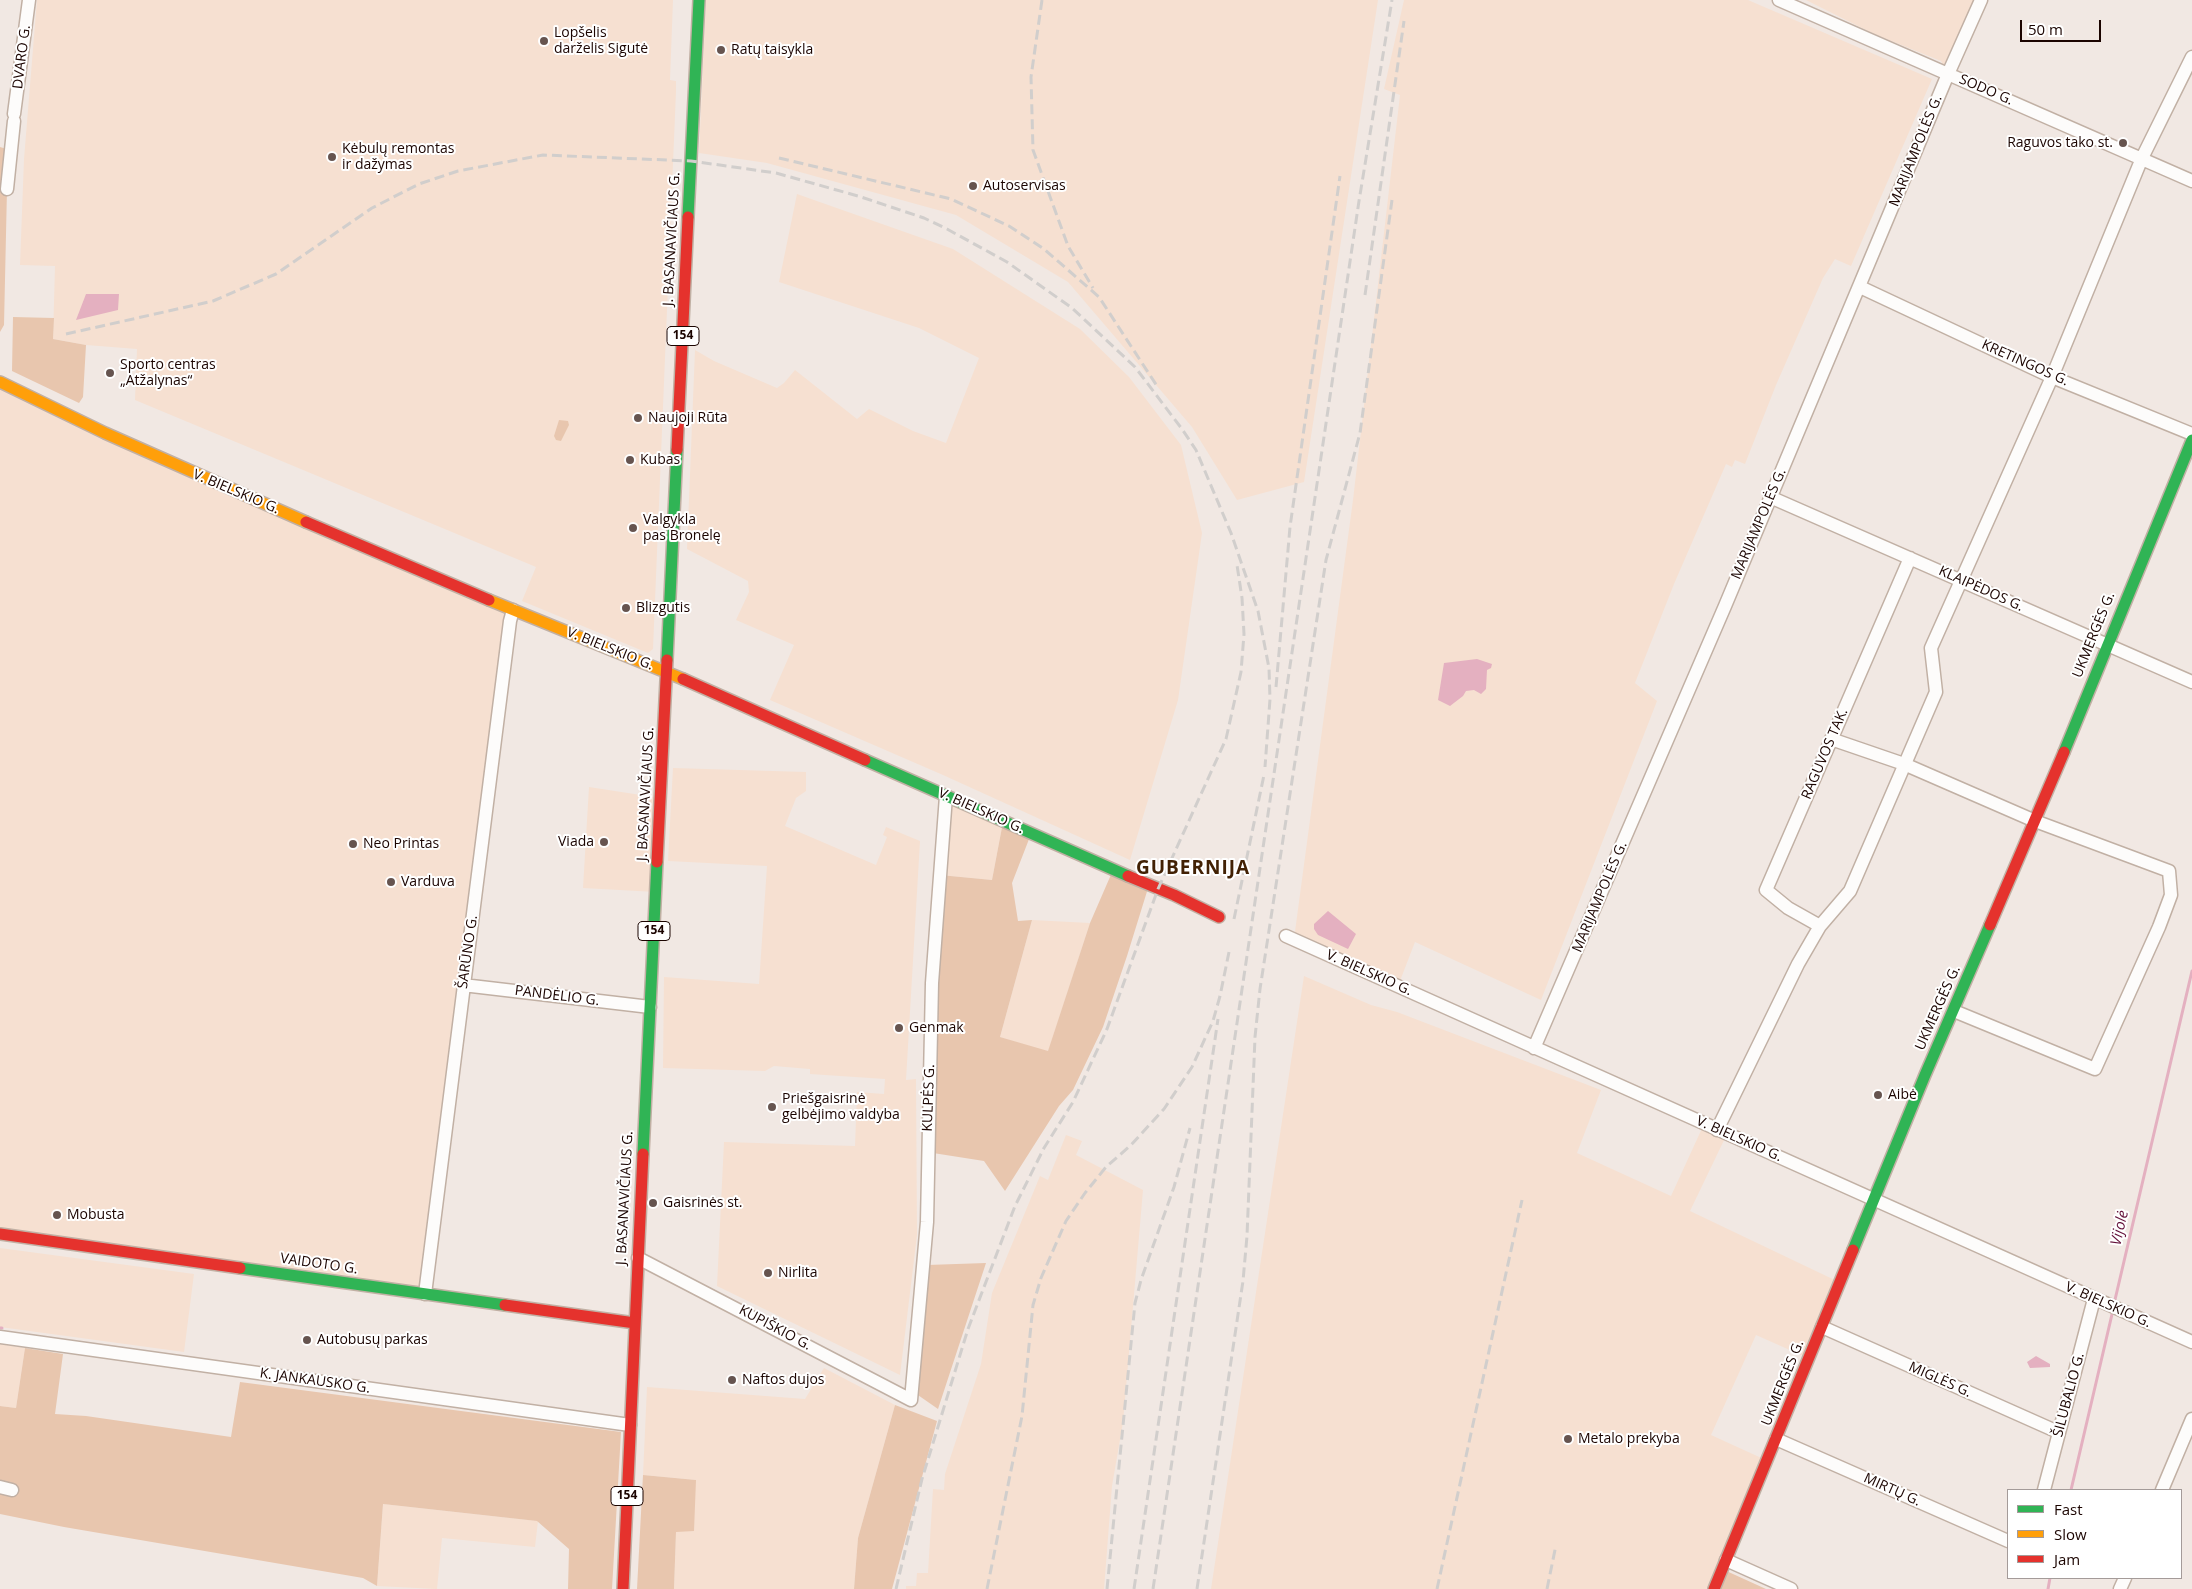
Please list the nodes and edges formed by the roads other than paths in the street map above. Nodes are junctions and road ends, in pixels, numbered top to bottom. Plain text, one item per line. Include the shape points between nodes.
1 (29, 0) edge
2 (699, 0) edge
3 (1779, 0) edge
4 (1981, 0) edge
5 (2192, 57) edge
6 (1948, 74) junction
7 (2142, 158) junction
8 (2192, 181) edge
9 (7, 189) dead end
10 (1860, 287) junction
11 (2052, 377) junction
12 (0, 382) edge
13 (2192, 434) edge
14 (2192, 440) edge
15 (1770, 497) junction
16 (1910, 558) junction
17 (1960, 580) junction
18 (513, 610) junction
19 (2106, 644) junction
20 (668, 672) junction
21 (2192, 682) edge
22 (1831, 739) junction
23 (1904, 764) junction
24 (946, 796) junction
25 (2035, 821) junction
26 (1219, 917) dead end
27 (1820, 926) junction
28 (1286, 936) dead end
29 (463, 984) junction
30 (650, 1006) junction
31 (1954, 1011) junction
32 (1534, 1048) junction
33 (1717, 1130) junction
34 (1875, 1200) junction
35 (0, 1234) edge
36 (638, 1258) junction
37 (425, 1294) junction
38 (2099, 1302) junction
39 (634, 1323) junction
40 (1822, 1327) junction
41 (0, 1337) edge
42 (2192, 1342) edge
43 (911, 1400) joint
44 (2192, 1419) edge
45 (630, 1425) junction
46 (2058, 1432) junction
47 (1776, 1439) junction
48 (2044, 1489) edge
49 (2162, 1489) edge
50 (2007, 1541) edge
51 (1726, 1560) junction
52 (623, 1589) edge
53 (1714, 1589) edge
54 (1790, 1589) edge

1 - 9 street, DVARO G.
2 - 20 street, J. BASANAVIČIAUS G. / 154
3 - 6 street, SODO G.
4 - 6 street, MARIJAMPOLĖS G.
5 - 7 street
6 - 7 street, SODO G.
6 - 10 street, MARIJAMPOLĖS G.
7 - 8 street, SODO G.
7 - 11 street
10 - 11 street, KRETINGOS G.
10 - 15 street, MARIJAMPOLĖS G.
11 - 13 street, KRETINGOS G.
11 - 17 street
12 - 18 street, V. BIELSKIO G. via 224,487
14 - 19 street, UKMERGĖS G.
15 - 16 street, KLAIPĖDOS G.
15 - 32 street, MARIJAMPOLĖS G.
16 - 17 street, KLAIPĖDOS G.
16 - 22 street, RAGUVOS TAK.
17 - 19 street, KLAIPĖDOS G.
17 - 23 street via 1931,648 1936,692
18 - 20 street, V. BIELSKIO G.
18 - 29 street, ŠARŪNO G.
19 - 21 street, KLAIPĖDOS G.
19 - 25 street, UKMERGĖS G.
20 - 24 street, V. BIELSKIO G.
20 - 30 street, J. BASANAVIČIAUS G. / 154
22 - 23 street
22 - 27 street, RAGUVOS TAK. via 1766,890 1788,908
23 - 25 street
23 - 27 street via 1850,892
24 - 26 street, V. BIELSKIO G.
24 - 43 street, KULPĖS G. via 932,983 927,1222
25 - 31 street, UKMERGĖS G.
25 - 31 street via 2169,871 2172,895 2159,927 2095,1069
27 - 33 street via 1798,964
28 - 32 street, V. BIELSKIO G.
29 - 30 street, PANDĖLIO G.
29 - 37 street, ŠARŪNO G.
30 - 36 street, J. BASANAVIČIAUS G. / 154
31 - 34 street, UKMERGĖS G.
32 - 33 street, V. BIELSKIO G.
33 - 34 street, V. BIELSKIO G.
34 - 38 street, V. BIELSKIO G.
34 - 40 street, UKMERGĖS G.
35 - 37 street, VAIDOTO G.
36 - 39 street, J. BASANAVIČIAUS G. / 154
36 - 43 street, KUPIŠKIO G.
37 - 39 street, VAIDOTO G.
38 - 42 street, V. BIELSKIO G.
38 - 46 street, ŠILUBALIO G.
39 - 45 street, J. BASANAVIČIAUS G. / 154
40 - 46 street, MIGLĖS G.
40 - 47 street, UKMERGĖS G.
41 - 45 street, K. JANKAUSKO G.
44 - 49 street
45 - 52 street, J. BASANAVIČIAUS G. / 154
46 - 48 street, ŠILUBALIO G.
47 - 50 street, MIRTŲ G.
47 - 51 street, UKMERGĖS G.
51 - 53 street, UKMERGĖS G.
51 - 54 street

